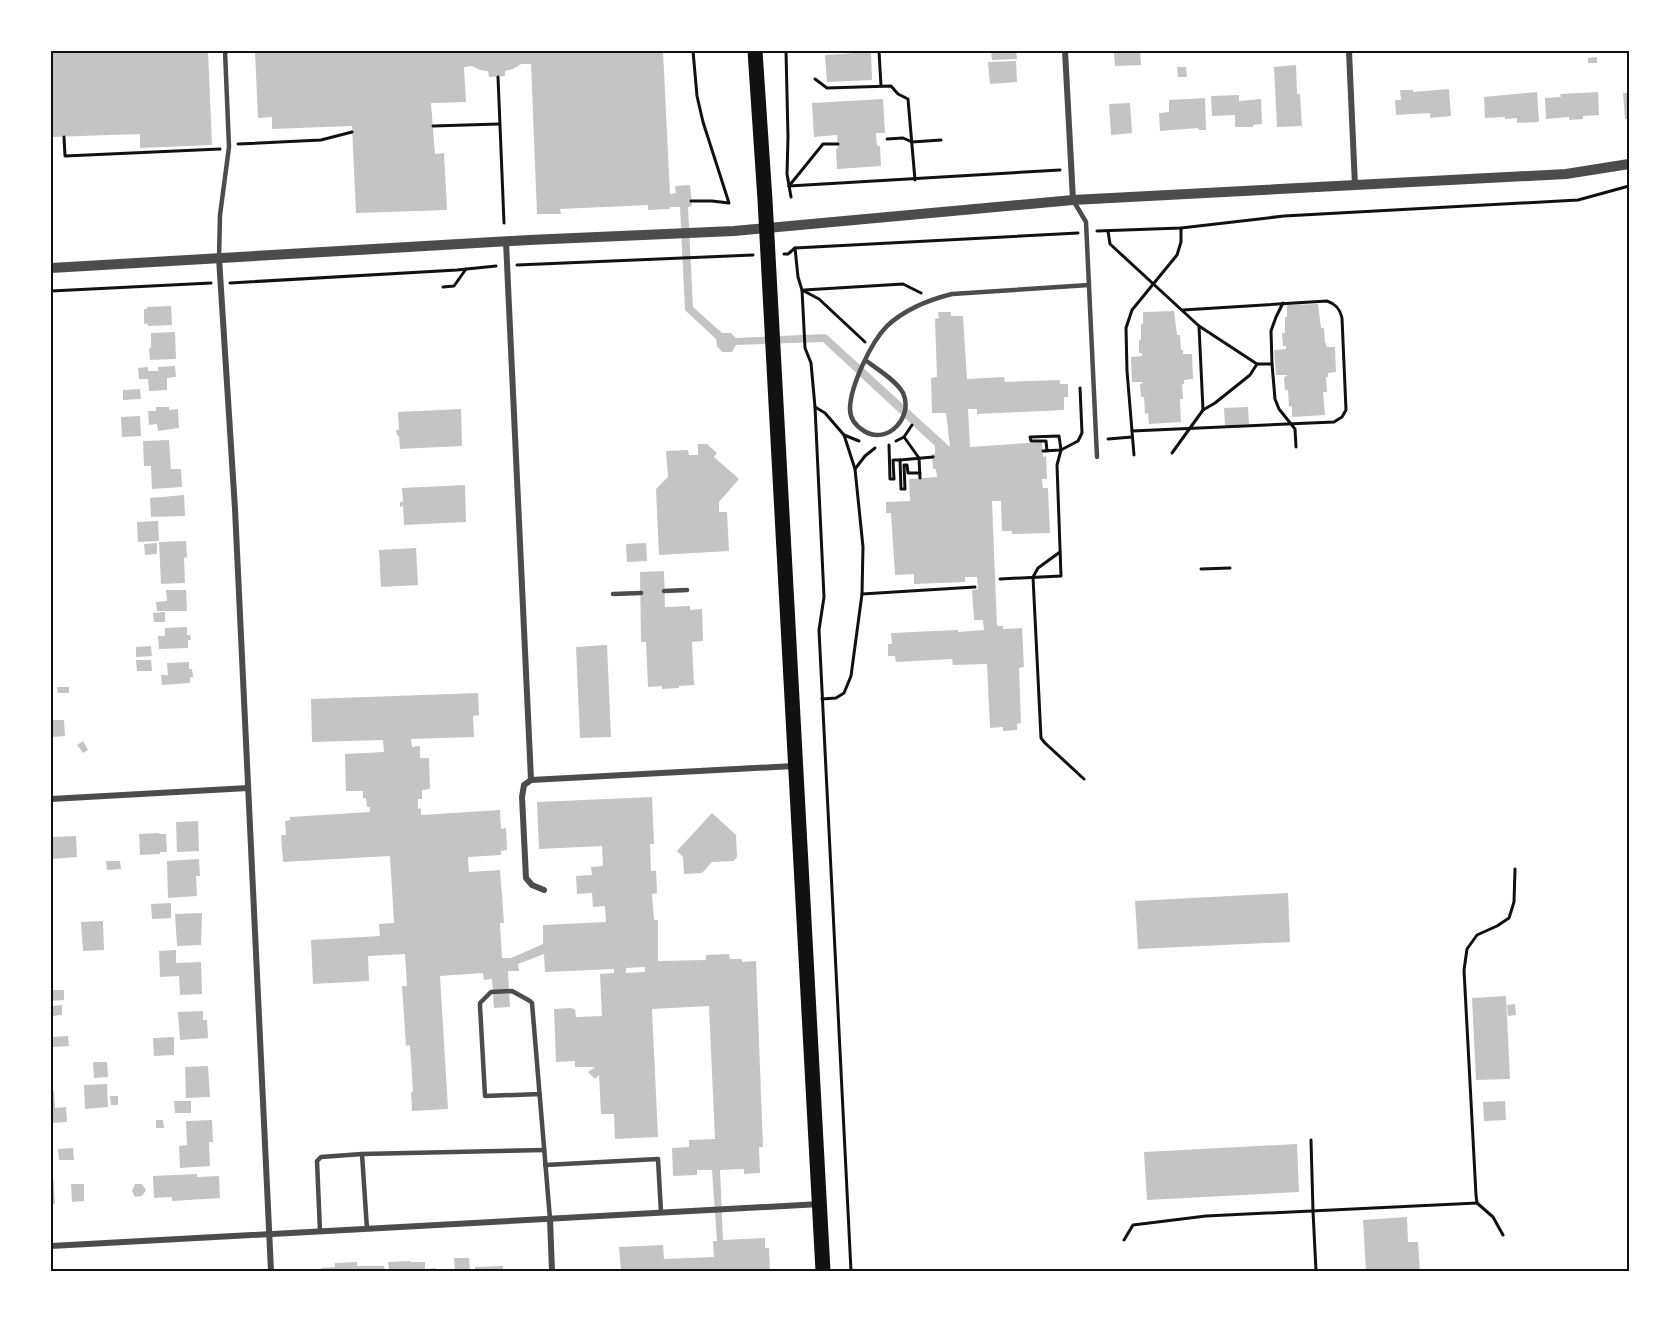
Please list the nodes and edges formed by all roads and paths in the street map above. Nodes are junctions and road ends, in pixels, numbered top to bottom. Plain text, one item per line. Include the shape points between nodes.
1 (225, 51) edge
2 (693, 51) edge
3 (755, 51) edge
4 (786, 51) edge
5 (879, 51) edge
6 (1065, 51) edge
7 (1349, 51) edge
8 (498, 77) dead end
9 (815, 80) dead end
10 (881, 86) junction
11 (500, 124) junction
12 (434, 126) dead end
13 (352, 132) dead end
14 (64, 137) dead end
15 (887, 139) dead end
16 (941, 140) dead end
17 (912, 142) junction
18 (838, 144) dead end
19 (229, 147) junction
20 (1629, 164) edge
21 (1071, 170) junction
22 (915, 180) junction
23 (789, 186) junction
24 (1355, 186) junction
25 (1629, 186) edge
26 (791, 197) dead end
27 (1073, 200) junction
28 (691, 201) dead end
29 (504, 223) dead end
30 (767, 227) junction
31 (1181, 228) junction
32 (1108, 231) junction
33 (1086, 232) junction
34 (506, 242) junction
35 (736, 256) dead end
36 (219, 258) junction
37 (508, 265) junction
38 (51, 268) edge
39 (466, 268) junction
40 (195, 283) dead end
41 (244, 283) dead end
42 (1153, 283) junction
43 (1089, 285) junction
44 (443, 287) dead end
45 (802, 290) junction
46 (51, 291) edge
47 (932, 299) junction
48 (1283, 303) junction
49 (1184, 310) junction
50 (1199, 326) junction
51 (865, 360) junction
52 (1257, 364) junction
53 (1272, 364) junction
54 (1080, 388) dead end
55 (815, 407) junction
56 (1203, 410) junction
57 (1292, 424) junction
58 (1189, 429) junction
59 (1132, 431) junction
60 (904, 437) dead end
61 (1132, 437) junction
62 (1108, 439) dead end
63 (889, 445) dead end
64 (1296, 447) dead end
65 (875, 448) dead end
66 (1060, 450) junction
67 (1172, 453) dead end
68 (1134, 455) dead end
69 (933, 457) dead end
70 (1097, 457) dead end
71 (919, 458) junction
72 (900, 460) junction
73 (855, 469) junction
74 (920, 473) junction
75 (920, 478) dead end
76 (1060, 552) junction
77 (1230, 568) dead end
78 (1201, 569) dead end
79 (1033, 578) junction
80 (1000, 579) dead end
81 (975, 587) dead end
82 (687, 590) dead end
83 (664, 591) dead end
84 (641, 592) dead end
85 (613, 594) dead end
86 (862, 594) junction
87 (822, 699) junction
88 (796, 766) junction
89 (1084, 779) dead end
90 (531, 780) junction
91 (248, 788) junction
92 (51, 800) edge
93 (1515, 869) dead end
94 (544, 890) dead end
95 (540, 1094) junction
96 (1311, 1140) dead end
97 (544, 1150) junction
98 (362, 1154) junction
99 (545, 1165) junction
100 (1477, 1203) junction
101 (820, 1204) junction
102 (1312, 1211) junction
103 (661, 1212) junction
104 (550, 1219) junction
105 (367, 1229) junction
106 (320, 1231) junction
107 (270, 1234) junction
108 (1503, 1235) dead end
109 (1124, 1240) dead end
110 (51, 1246) edge
111 (271, 1271) edge
112 (552, 1271) edge
113 (823, 1271) edge
114 (851, 1271) edge
115 (1316, 1271) edge

1 - 19 lane
2 - 28 path via 702,122 729,203
3 - 30 main road
4 - 23 path
5 - 10 path
6 - 21 street
7 - 24 street
8 - 11 path
9 - 10 path via 827,88
10 - 17 path via 891,86 908,99
11 - 12 path
11 - 29 path
13 - 19 path via 321,140
14 - 19 path via 65,156
15 - 17 path
16 - 17 path
17 - 22 path
18 - 23 path via 823,144
19 - 36 lane
20 - 24 street via 1566,174
21 - 22 path
21 - 27 street
22 - 23 path
23 - 26 path
24 - 27 street
25 - 31 path via 1578,200 1284,216
27 - 30 street
27 - 33 lane via 1086,222
30 - 34 street
30 - 88 main road
31 - 32 path
31 - 42 path via 1177,255
32 - 33 path
32 - 42 path via 1110,244
33 - 43 lane
33 - 45 path via 795,248
34 - 36 street
34 - 37 street
35 - 37 path
36 - 38 street
36 - 91 street
37 - 39 path
37 - 90 street
39 - 41 path
39 - 44 path via 454,286
40 - 46 path
42 - 49 path
42 - 59 path via 1132,310 1126,328
43 - 47 lane via 952,294
43 - 70 lane
45 - 47 path via 903,284
45 - 55 path via 805,348 811,363
47 - 51 lane via 886,327
48 - 49 path
48 - 53 path via 1271,331
48 - 57 path via 1327,300 1335,303 1342,318 1346,410 1334,422
49 - 50 path
50 - 52 path
50 - 56 path
51 - 51 lane via 850,410 855,424 866,433 879,436 893,431 900,423 906,404 893,381
52 - 53 path
52 - 56 path via 1250,375
53 - 57 path via 1275,399
54 - 66 path via 1082,433 1078,441
55 - 73 path via 844,435
55 - 87 path via 824,597 819,630
56 - 58 path
57 - 58 path
57 - 64 path
58 - 59 path
58 - 67 path
59 - 61 path
60 - 71 path
61 - 62 path
61 - 68 path
63 - 72 path via 891,479 893,460
65 - 73 path
66 - 66 path via 1045,451 1046,441 1030,441 1030,437 1059,436
66 - 76 path
69 - 71 path
71 - 72 path
71 - 74 path
72 - 74 path via 901,489 905,489 904,465 908,473
73 - 86 path via 863,547
74 - 75 path
76 - 79 path via 1038,568
76 - 79 path via 1061,576
77 - 78 path
79 - 80 path
79 - 89 path via 1041,738
81 - 86 path
82 - 83 lane
84 - 85 lane
86 - 87 path via 851,676 844,693
87 - 114 path
88 - 90 street
88 - 101 main road
90 - 94 street via 524,785 522,797 526,878 531,885
91 - 92 street
91 - 107 street
93 - 100 path via 1514,902 1509,918 1477,934 1467,949 1464,970
95 - 95 lane via 532,1003 512,991 491,992 480,1003 485,1096
95 - 97 lane
96 - 102 path
97 - 98 lane
97 - 99 lane
98 - 105 lane
98 - 106 lane via 321,1157 317,1161
99 - 103 lane via 658,1159
99 - 104 lane
100 - 102 path
100 - 108 path via 1493,1217
101 - 103 street
101 - 113 main road
102 - 109 path via 1206,1216 1133,1225
102 - 115 path
103 - 104 street
104 - 105 street
104 - 112 street
105 - 106 street
106 - 107 street
107 - 110 street
107 - 111 street

